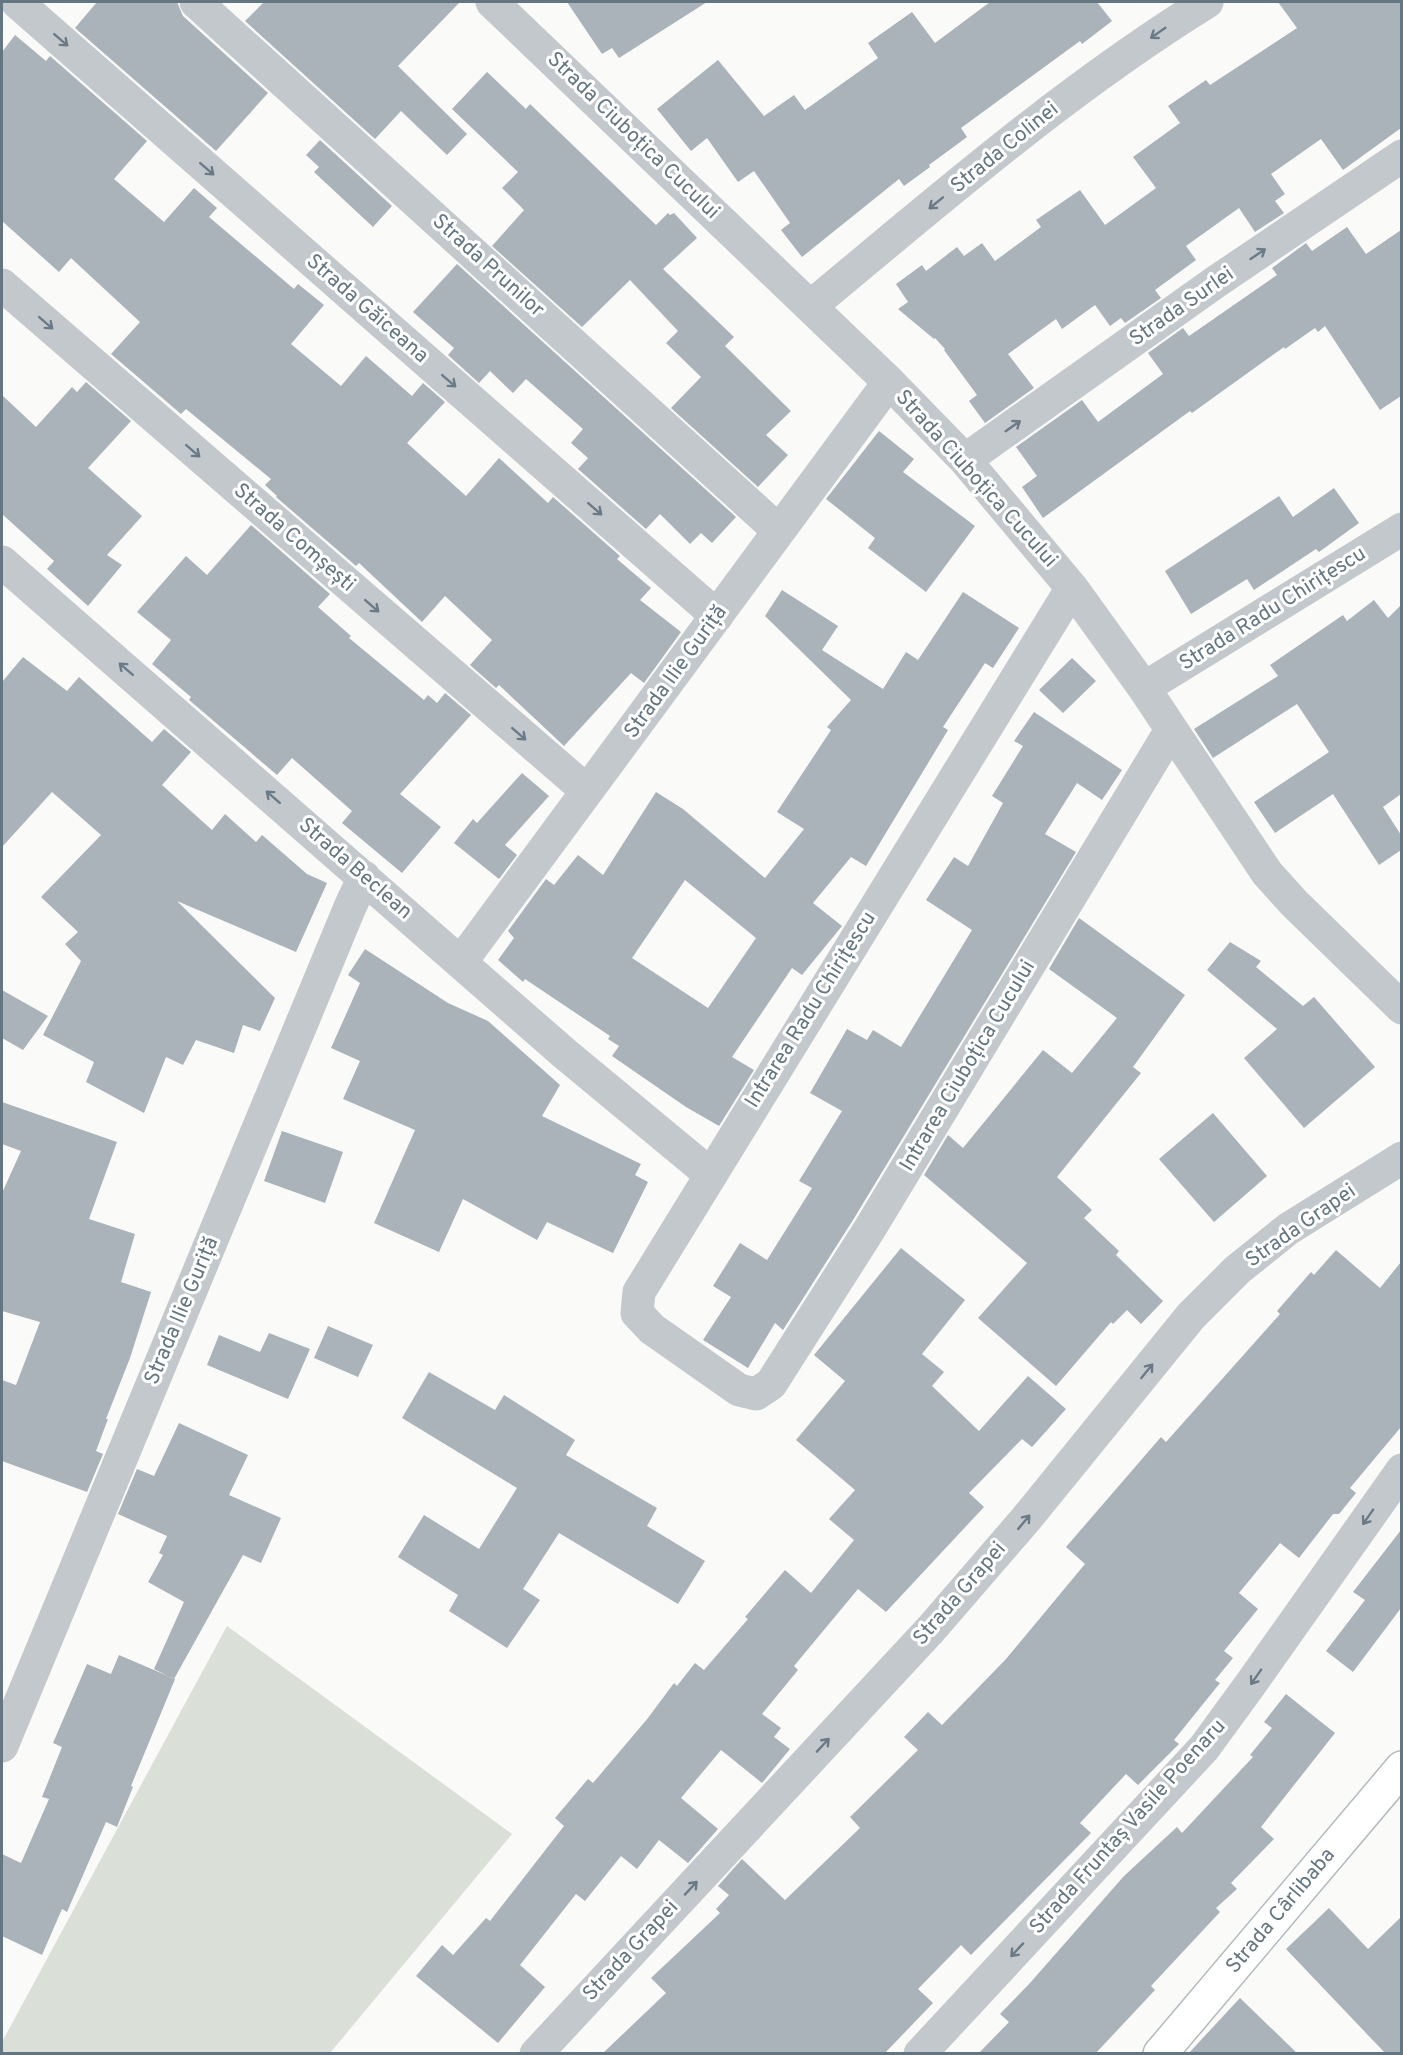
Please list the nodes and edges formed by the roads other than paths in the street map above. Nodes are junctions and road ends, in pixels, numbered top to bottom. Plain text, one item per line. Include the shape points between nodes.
1 (17, 2) edge
2 (196, 2) edge
3 (492, 2) edge
4 (1207, 2) edge
5 (1401, 156) edge
6 (2, 285) edge
7 (811, 306) junction
8 (889, 382) junction
9 (965, 460) junction
10 (1401, 530) edge
11 (779, 531) junction
12 (2, 561) edge
13 (1072, 588) junction
14 (717, 616) junction
15 (1144, 688) junction
16 (1171, 730) junction
17 (587, 792) junction
18 (364, 877) junction
19 (461, 962) junction
20 (1401, 1008) edge
21 (1401, 1158) edge
22 (710, 1174) junction
23 (756, 1394) joint
24 (1401, 1470) edge
25 (2, 1746) edge
26 (1401, 1768) edge
27 (537, 2054) edge
28 (920, 2054) edge
29 (1160, 2054) edge

1 -> 14 street, Strada Găiceana
2 - 11 street, Strada Prunilor
3 - 7 street, Strada Ciuboțica Cucului
4 -> 7 street, Strada Colinei via 1162,29 1030,126
9 -> 5 street, Strada Surlei
6 -> 17 street, Strada Comșești
7 - 8 street, Strada Ciuboțica Cucului
8 - 9 street, Strada Ciuboțica Cucului
8 - 11 street, Strada Ilie Guriță
9 - 13 street, Strada Ciuboțica Cucului
10 - 15 street, Strada Radu Chirițescu
11 - 14 street, Strada Ilie Guriță
18 -> 12 street, Strada Beclean
13 - 15 street, Strada Ciuboțica Cucului
13 - 22 street, Intrarea Radu Chirițescu
14 - 17 street, Strada Ilie Guriță
15 - 16 street, Strada Ciuboțica Cucului
16 - 20 street, Strada Ciuboțica Cucului via 1267,873
16 - 23 street, Intrarea Ciuboțica Cucului via 869,1230 771,1384
17 - 19 street, Strada Ilie Guriță
18 - 19 street, Strada Beclean
18 - 25 street, Strada Ilie Guriță
19 - 22 street, Strada Beclean
27 -> 21 street, Strada Grapei via 931,1629 1191,1316 1237,1270 1288,1229
22 - 23 street, Intrarea Radu Chirițescu via 639,1292 637,1313 652,1329 739,1390
24 -> 28 street, Strada Fruntaș Vasile Poenaru via 1204,1748
26 - 29 street, Strada Cârlibaba

